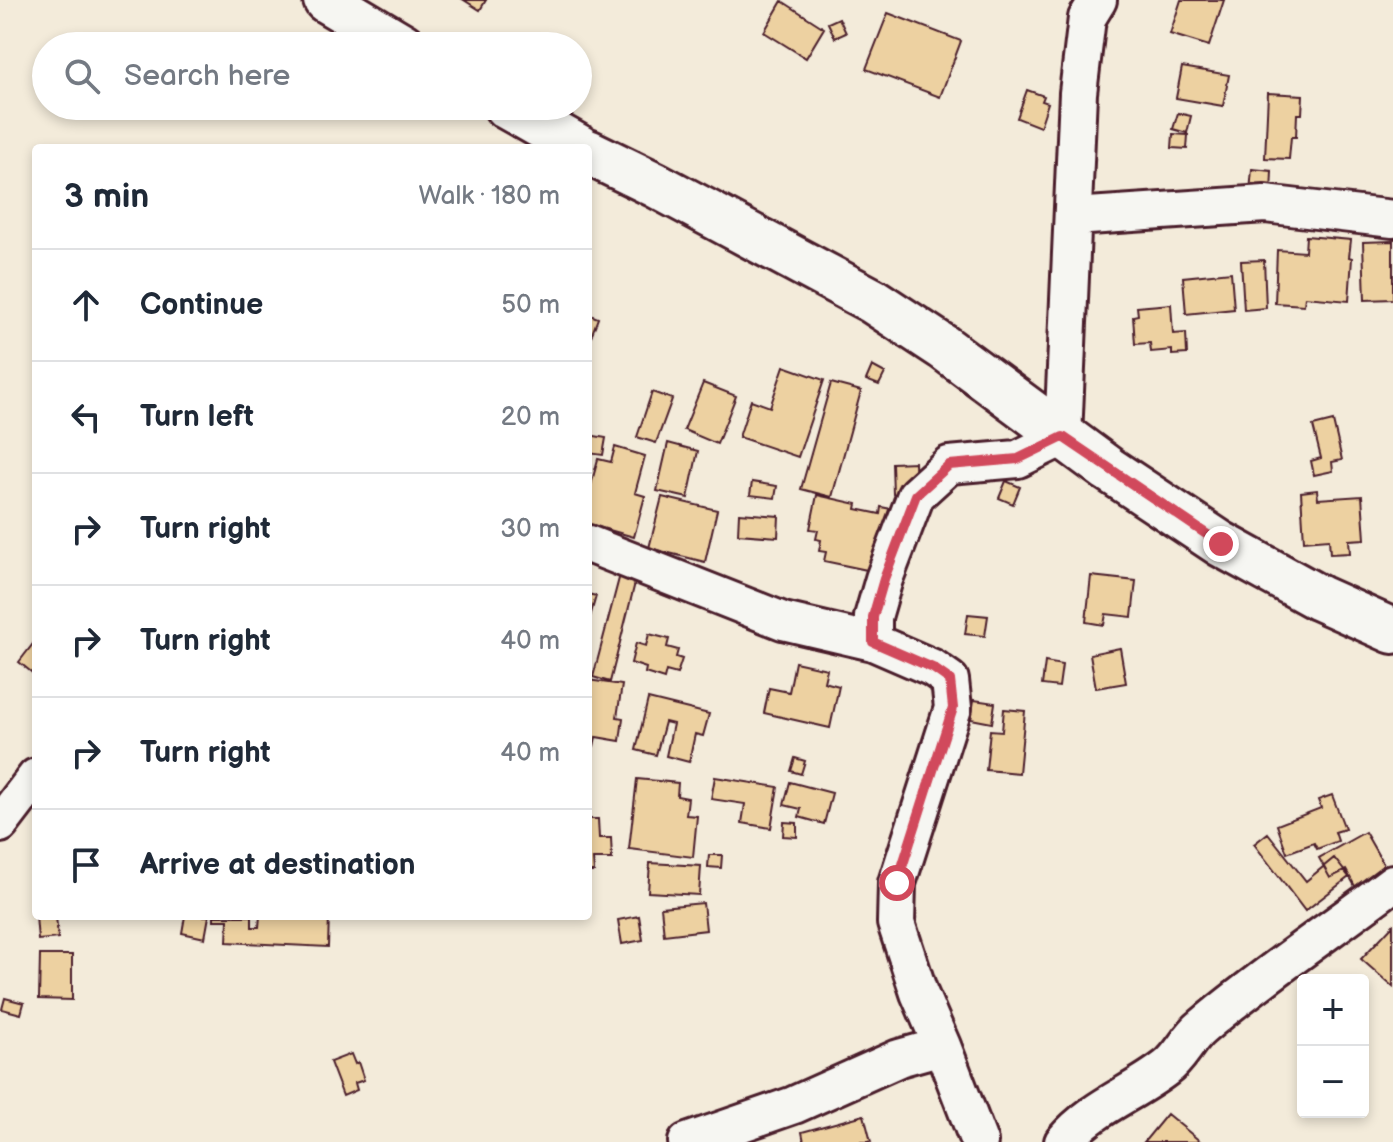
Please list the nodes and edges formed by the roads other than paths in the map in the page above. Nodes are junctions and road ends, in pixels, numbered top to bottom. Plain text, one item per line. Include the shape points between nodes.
1 (326, 0) edge
2 (1098, 0) edge
3 (380, 32) edge
4 (530, 120) edge
5 (570, 144) edge
6 (592, 155) edge
7 (1074, 217) junction
8 (1393, 219) edge
9 (1063, 437) junction
10 (592, 546) edge
11 (1393, 631) edge
12 (873, 642) junction
13 (32, 782) edge
14 (0, 824) edge
15 (1393, 883) edge
16 (942, 1046) junction
17 (687, 1142) edge
18 (979, 1142) edge
19 (1063, 1142) edge

1 - 3 street
2 - 7 street via 1087,18 1078,93
4 - 5 street
6 - 9 street via 873,301
7 - 8 street via 1265,204
7 - 9 street
9 - 11 street via 1221,544
9 - 12 street via 1018,459 949,465 916,495 884,579 873,617
10 - 12 street via 783,621
12 - 16 street via 950,680 953,708 897,883 896,923
13 - 14 street
15 - 19 street via 1199,1029 1170,1065 1098,1109
16 - 17 street
16 - 18 street

